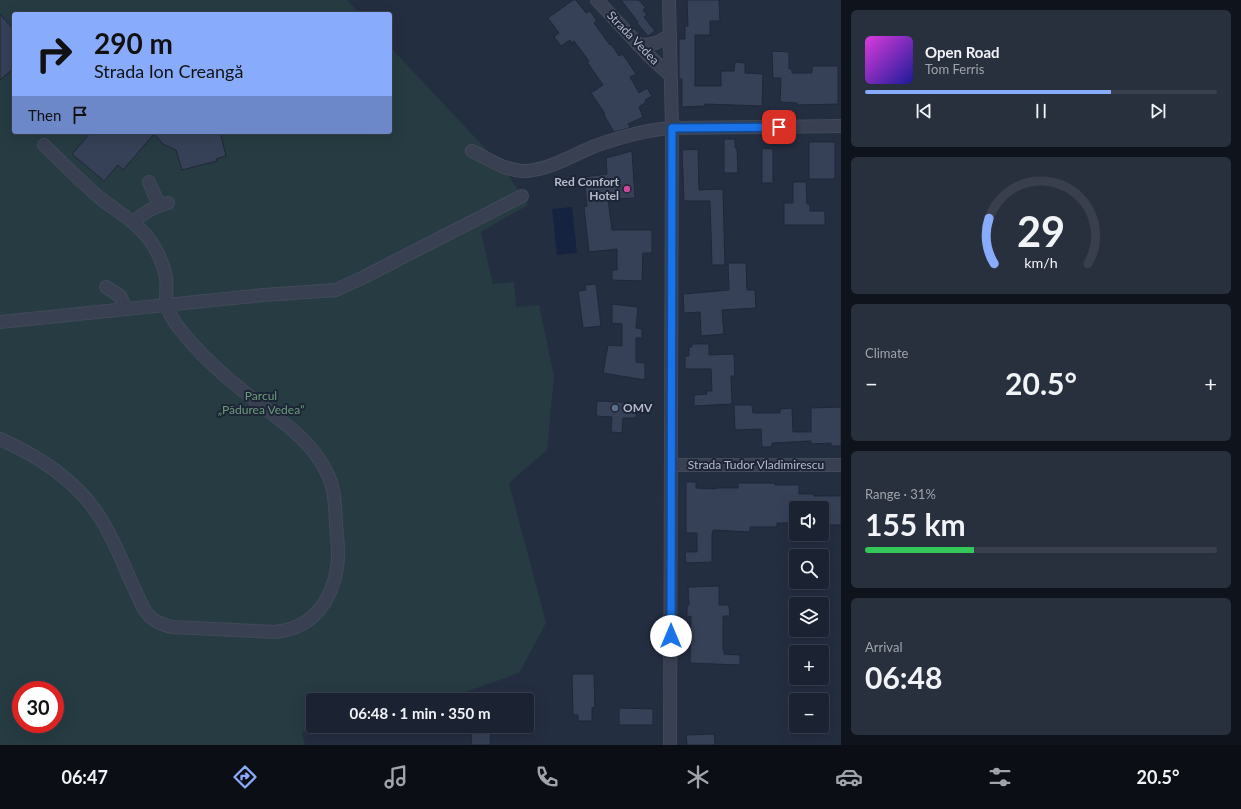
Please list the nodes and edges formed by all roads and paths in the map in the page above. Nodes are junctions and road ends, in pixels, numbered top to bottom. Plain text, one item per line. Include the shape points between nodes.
1 (597, 0) edge
2 (669, 0) edge
3 (670, 35) junction
4 (638, 45) junction
5 (670, 75) junction
6 (841, 126) edge
7 (672, 128) junction
8 (44, 144) dead end
9 (472, 151) dead end
10 (150, 182) dead end
11 (522, 196) dead end
12 (134, 222) junction
13 (106, 287) dead end
14 (166, 305) junction
15 (126, 309) junction
16 (0, 322) edge
17 (0, 439) edge
18 (671, 465) junction
19 (841, 465) edge
20 (670, 745) edge

1 - 4 street, Strada Vedea
2 - 3 street
3 - 4 street via 651,45
3 - 5 street
4 - 5 street, Strada Vedea
5 - 7 street
6 - 7 street
7 - 9 street via 624,136 534,170 515,170
7 - 18 street
8 - 12 street via 100,198
10 - 12 street via 164,204 141,215
11 - 14 street via 336,290
12 - 14 street via 151,241 162,263 166,278
13 - 15 street via 120,296
14 - 15 street
14 - 17 street via 178,327 202,355 306,442 319,457 327,472 334,495 338,571 331,592 312,618 288,631 275,632 172,627 155,621 144,609 95,510 76,486 44,463
15 - 16 street
18 - 19 street, Strada Tudor Vladimirescu
18 - 20 street

